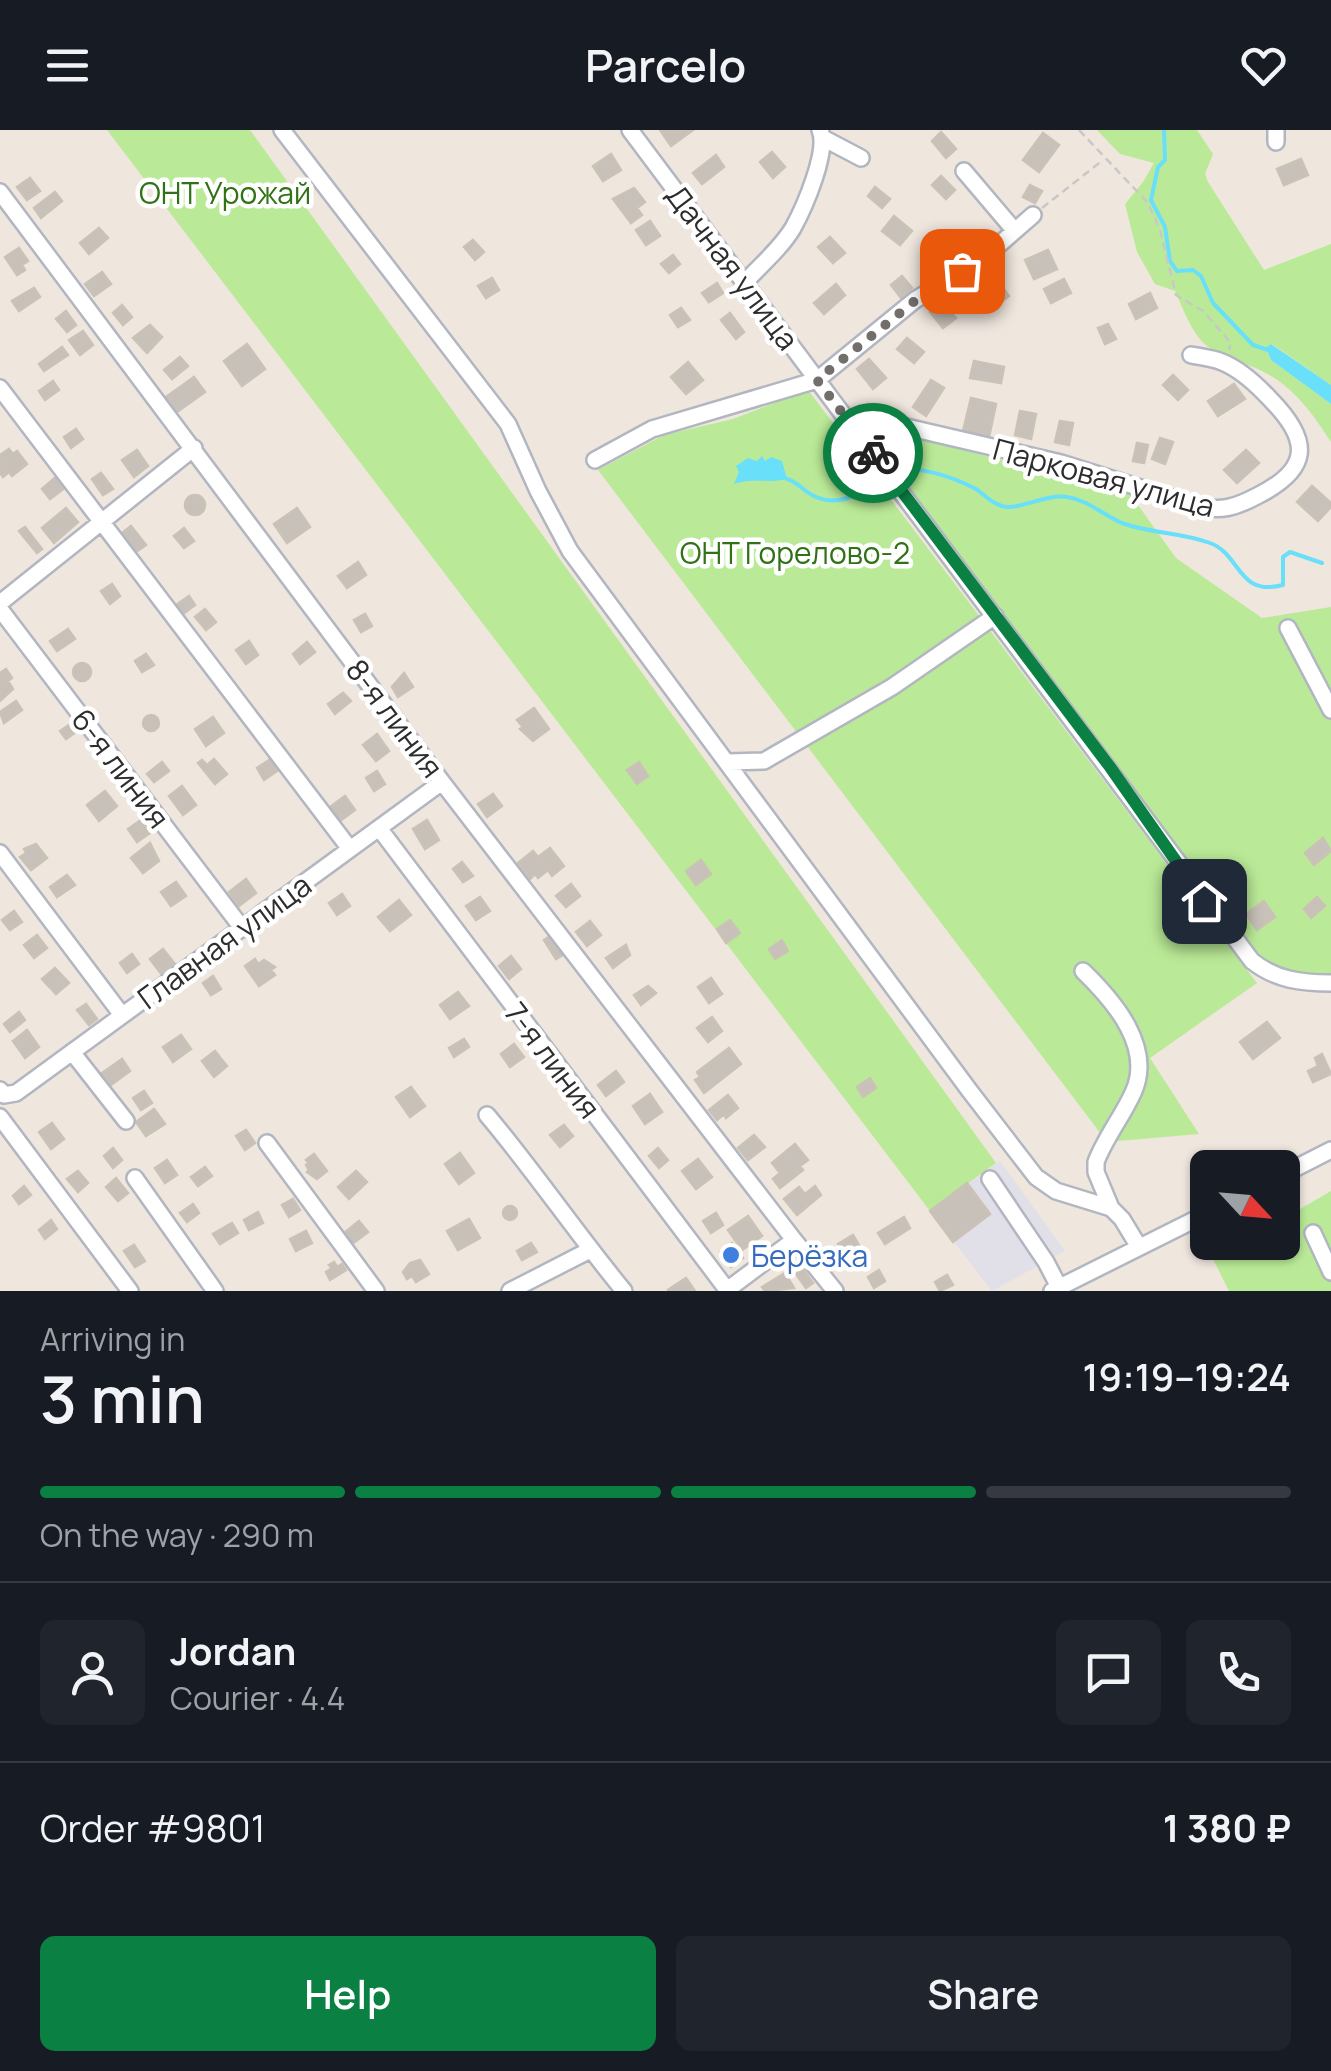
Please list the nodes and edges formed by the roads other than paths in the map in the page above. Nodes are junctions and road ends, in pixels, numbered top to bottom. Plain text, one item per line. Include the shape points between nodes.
1 (282, 130) edge
2 (630, 130) edge
3 (822, 134) edge
4 (862, 158) dead end
5 (964, 170) dead end
6 (0, 192) edge
7 (1033, 215) road end
8 (1014, 230) junction
9 (745, 282) junction
10 (1191, 355) dead end
11 (817, 380) junction
12 (0, 388) edge
13 (852, 426) junction
14 (194, 448) junction
15 (595, 460) dead end
16 (103, 522) junction
17 (0, 606) edge
18 (995, 616) junction
19 (1288, 628) dead end
20 (1331, 710) edge
21 (728, 762) junction
22 (442, 782) junction
23 (379, 828) junction
24 (350, 849) junction
25 (0, 853) edge
26 (242, 928) junction
27 (1084, 972) dead end
28 (1331, 983) edge
29 (122, 1015) junction
30 (72, 1052) junction
31 (2, 1092) edge
32 (487, 1115) dead end
33 (1, 1121) edge
34 (126, 1121) dead end
35 (267, 1143) dead end
36 (1331, 1150) edge
37 (1300, 1166) edge
38 (135, 1178) dead end
39 (990, 1178) dead end
40 (1111, 1208) junction
41 (1190, 1222) edge
42 (1313, 1233) dead end
43 (794, 1240) junction
44 (1139, 1248) junction
45 (590, 1250) junction
46 (1331, 1272) edge
47 (1056, 1289) edge
48 (130, 1291) edge
49 (214, 1291) edge
50 (376, 1291) edge
51 (510, 1291) edge
52 (624, 1291) edge
53 (728, 1291) edge
54 (835, 1291) edge

1 - 21 street via 508,424 570,551
2 - 9 street, Дачная улица
3 - 4 street
3 - 9 street via 816,174 792,231
5 - 8 street
6 - 14 street, 8-я линия
7 - 8 street
8 - 11 street
9 - 11 street, Дачная улица
10 - 13 street, Парковая улица via 1224,362 1258,386 1296,428 1295,468 1280,484 1229,509 1216,511 1061,463 872,419
11 - 13 street, Дачная улица
11 - 15 street via 652,429
12 - 16 street
13 - 18 street, Дачная улица
14 - 16 street
14 - 22 street, 8-я линия
16 - 17 street
16 - 24 street
17 - 26 street, 6-я линия
18 - 21 street via 892,687 764,761
18 - 28 street, Дачная улица via 1252,961 1284,979
19 - 20 street
21 - 40 street via 1036,1178 1056,1192
22 - 23 street, Главная улица
22 - 43 street, 8-я линия
23 - 24 street, Главная улица
23 - 53 street, 7-я линия
24 - 26 street, Главная улица
25 - 29 street
26 - 29 street, Главная улица
27 - 40 street via 1114,1005 1140,1061 1134,1091 1096,1162
29 - 30 street, Главная улица
30 - 31 street, Главная улица via 16,1092
30 - 34 street
32 - 45 street
33 - 48 street
35 - 50 street
36 - 37 street
38 - 49 street
39 - 47 street via 1046,1262
40 - 44 street
41 - 44 street
42 - 46 street
43 - 53 street
43 - 54 street, 8-я линия
44 - 47 street
45 - 51 street
45 - 52 street

